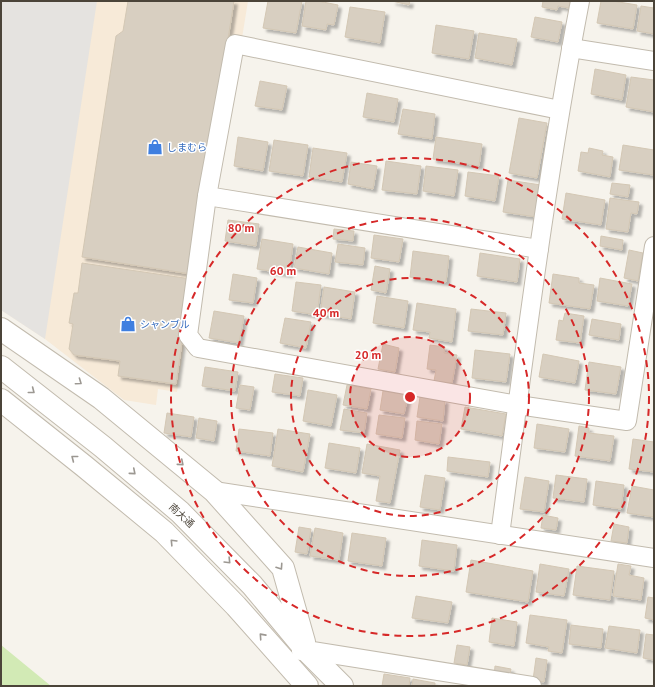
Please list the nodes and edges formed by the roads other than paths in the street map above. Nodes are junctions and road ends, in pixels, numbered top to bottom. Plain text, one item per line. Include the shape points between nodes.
1 (580, 1) edge
2 (571, 48) junction
3 (654, 61) edge
4 (560, 110) junction
5 (207, 196) junction
6 (654, 246) edge
7 (539, 249) junction
8 (1, 329) edge
9 (1, 367) edge
10 (1, 400) edge
11 (518, 406) junction
12 (214, 491) junction
13 (500, 535) junction
14 (654, 558) edge
15 (306, 650) junction
16 (281, 657) junction
17 (307, 686) edge
18 (342, 686) edge
19 (532, 686) edge

1 - 2 street
2 - 3 street
2 - 4 street
4 - 5 street via 235,44
4 - 7 street
5 - 7 street
5 - 11 street via 188,335 198,348
6 - 11 street via 627,421
7 - 11 street
8 -> 12 street via 101,398
9 -> 15 street, 南大通 via 103,447 180,512 252,585
16 -> 10 street via 164,532
11 - 13 street
12 - 13 street
12 -> 15 street via 283,568
13 - 14 street
15 - 16 street
15 - 18 street, 南大通
15 - 19 street
16 - 17 street

